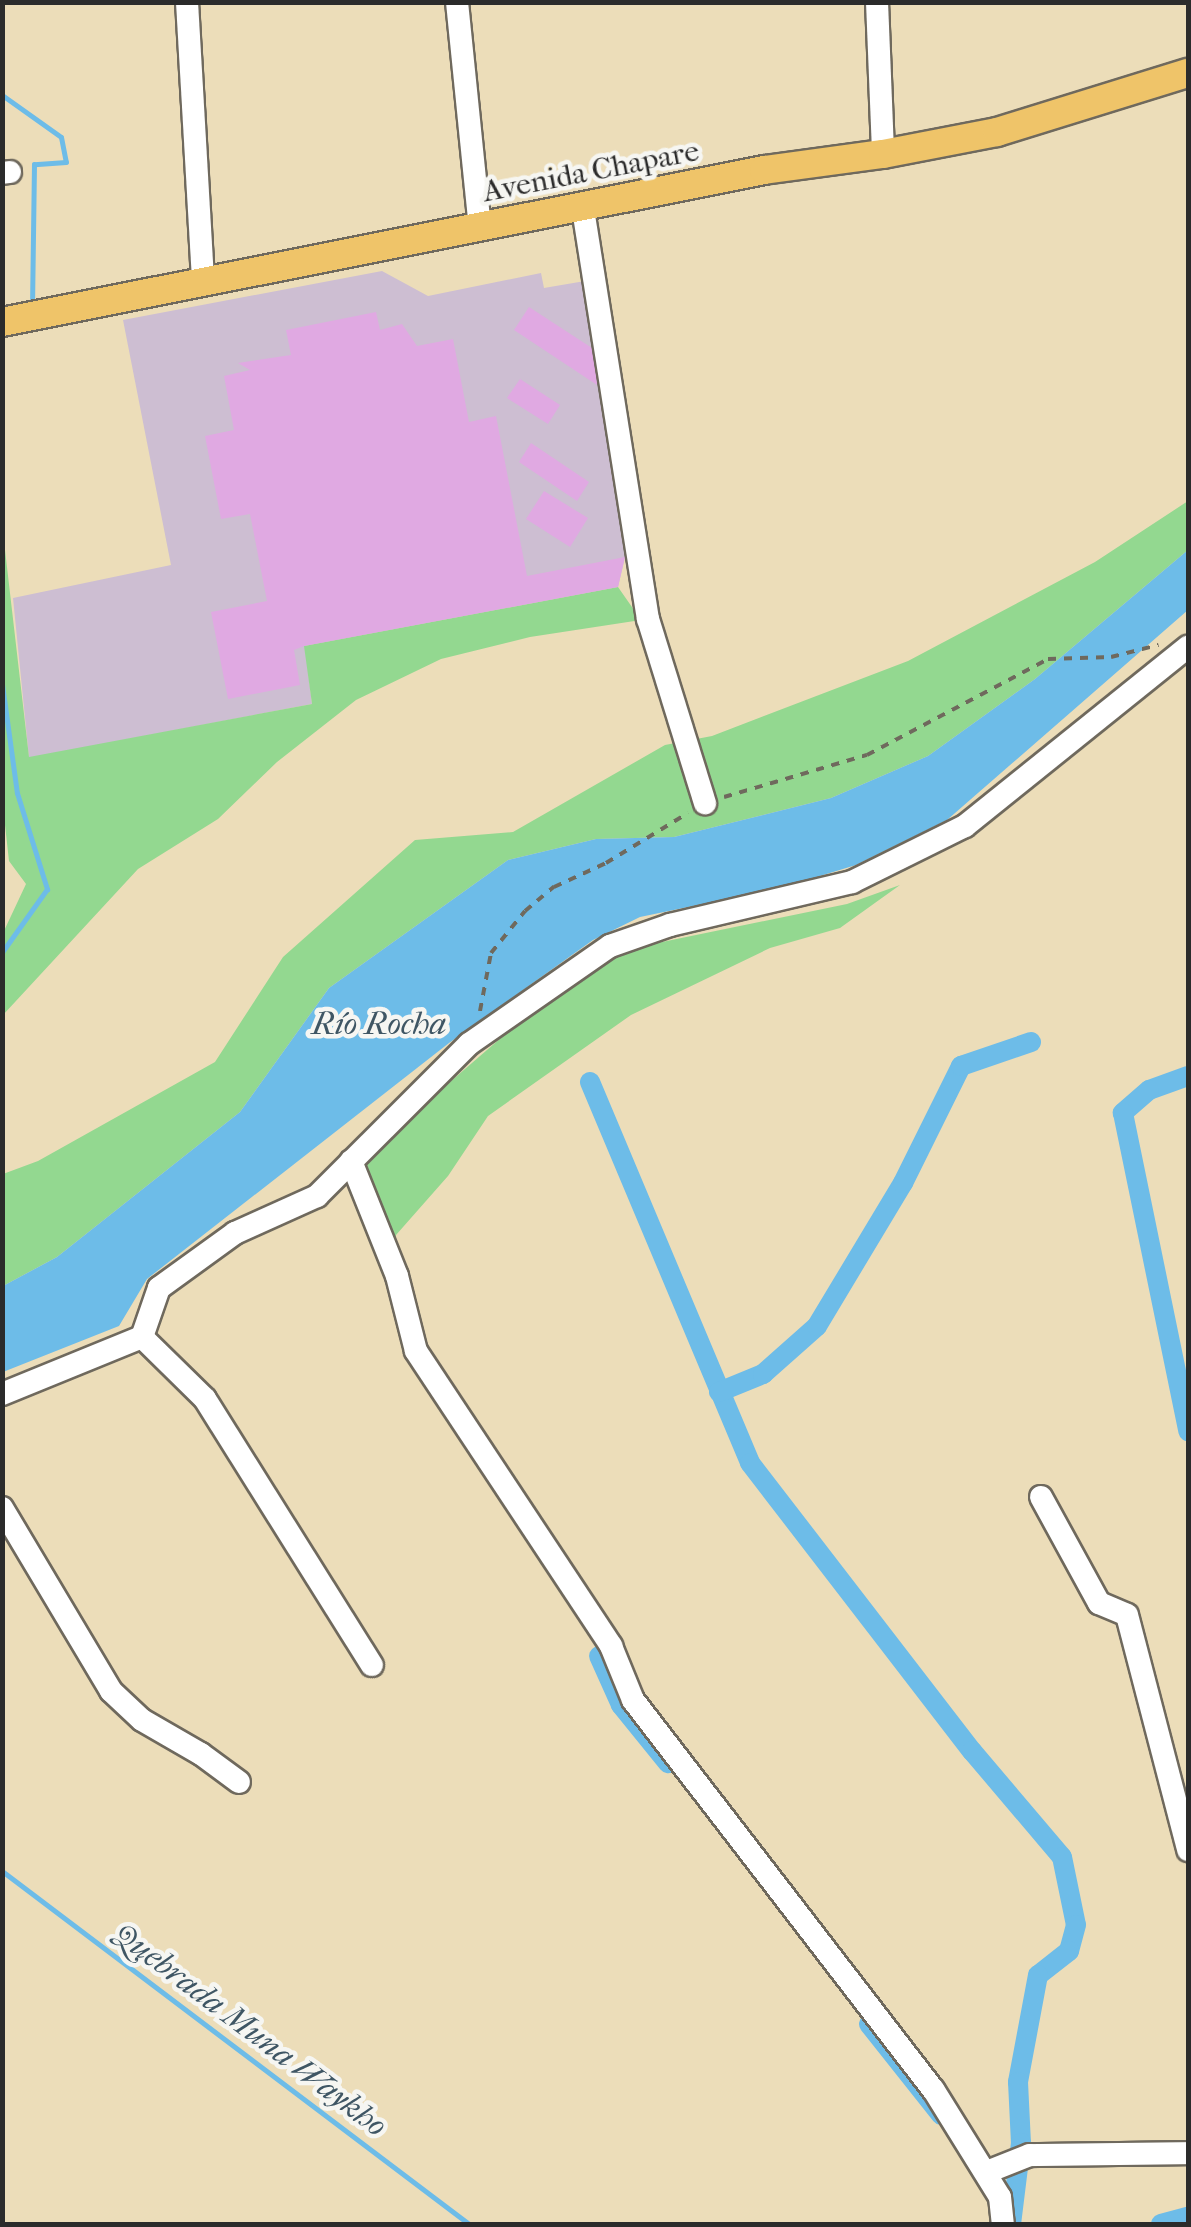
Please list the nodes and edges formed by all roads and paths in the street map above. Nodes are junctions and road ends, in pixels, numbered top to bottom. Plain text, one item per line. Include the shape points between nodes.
1 (188, 2) edge
2 (458, 2) edge
3 (877, 2) edge
4 (1188, 73) edge
5 (884, 154) junction
6 (583, 209) junction
7 (480, 228) junction
8 (203, 284) junction
9 (2, 322) edge
10 (1181, 644) edge
11 (704, 803) junction
12 (469, 1044) junction
13 (351, 1161) junction
14 (142, 1337) junction
15 (2, 1394) edge
16 (1041, 1498) dead end
17 (2, 1508) edge
18 (372, 1665) dead end
19 (239, 1782) dead end
20 (1188, 1850) edge
21 (1188, 2153) edge
22 (986, 2172) junction
23 (1003, 2224) edge

1 - 8 street
2 - 7 street
3 - 5 street
4 - 5 main road, Avenida Chapare via 997,132
5 - 6 main road, Avenida Chapare via 764,170
6 - 7 main road, Avenida Chapare
6 - 11 street via 648,620
7 - 8 main road, Avenida Chapare
8 - 9 main road, Avenida Chapare
10 - 11 path via 1111,657 1048,658 867,754
10 - 12 street via 965,826 852,882 610,946
11 - 12 path via 606,863 554,886 525,910 491,953
12 - 13 street
13 - 14 street via 317,1196 235,1233 158,1288
13 - 22 street via 397,1276 416,1351 611,1646 632,1700 933,2089
14 - 15 street
14 - 18 street via 205,1399
16 - 20 street via 1099,1603 1126,1615
17 - 19 street via 111,1691 142,1720
21 - 22 street via 1030,2155
22 - 23 street via 1000,2197

